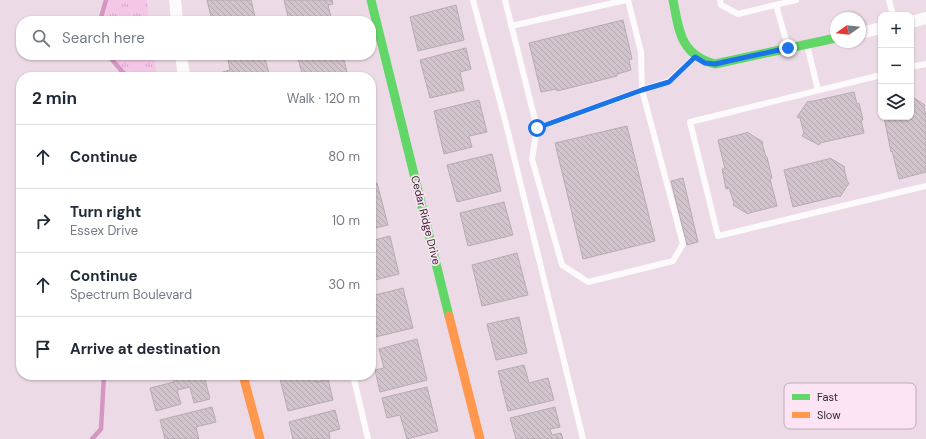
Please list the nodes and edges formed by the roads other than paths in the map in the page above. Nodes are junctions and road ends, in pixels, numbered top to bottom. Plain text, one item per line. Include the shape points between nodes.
1 (175, 0) edge
2 (371, 0) edge
3 (473, 0) edge
4 (504, 0) edge
5 (627, 0) edge
6 (673, 0) edge
7 (720, 0) edge
8 (796, 0) edge
9 (889, 0) edge
10 (776, 5) junction
11 (892, 12) edge
12 (177, 16) edge
13 (375, 16) edge
14 (926, 18) edge
15 (376, 20) edge
16 (914, 21) edge
17 (511, 26) junction
18 (878, 29) edge
19 (866, 32) edge
20 (830, 39) edge
21 (807, 44) junction
22 (788, 48) junction
23 (695, 57) junction
24 (182, 60) edge
25 (926, 64) edge
26 (914, 66) edge
27 (183, 72) edge
28 (878, 76) edge
29 (642, 90) junction
30 (818, 90) junction
31 (537, 128) junction
32 (926, 186) edge
33 (244, 380) edge
34 (354, 380) edge
35 (260, 439) edge
36 (368, 439) edge
37 (480, 439) edge
38 (583, 439) edge

1 - 12 street
2 - 13 street, Cedar Ridge Drive
3 - 38 lane
4 - 17 lane
5 - 17 lane
5 - 29 lane via 641,52
6 - 23 street via 686,48
7 - 10 lane via 721,5 738,14
8 - 10 lane
9 - 11 lane
10 - 22 lane
14 - 16 street
15 - 37 street, Cedar Ridge Drive
17 - 31 lane
18 - 19 street
20 - 21 street
21 - 22 street
21 - 30 lane
22 - 23 street via 715,64 705,63
23 - 29 lane via 669,82
24 - 27 street
25 - 26 lane
28 - 30 lane
29 - 31 lane
29 - 31 lane via 683,244 673,260 588,282 562,265 532,159
30 - 32 lane via 690,122 718,236
33 - 35 street
34 - 36 lane

